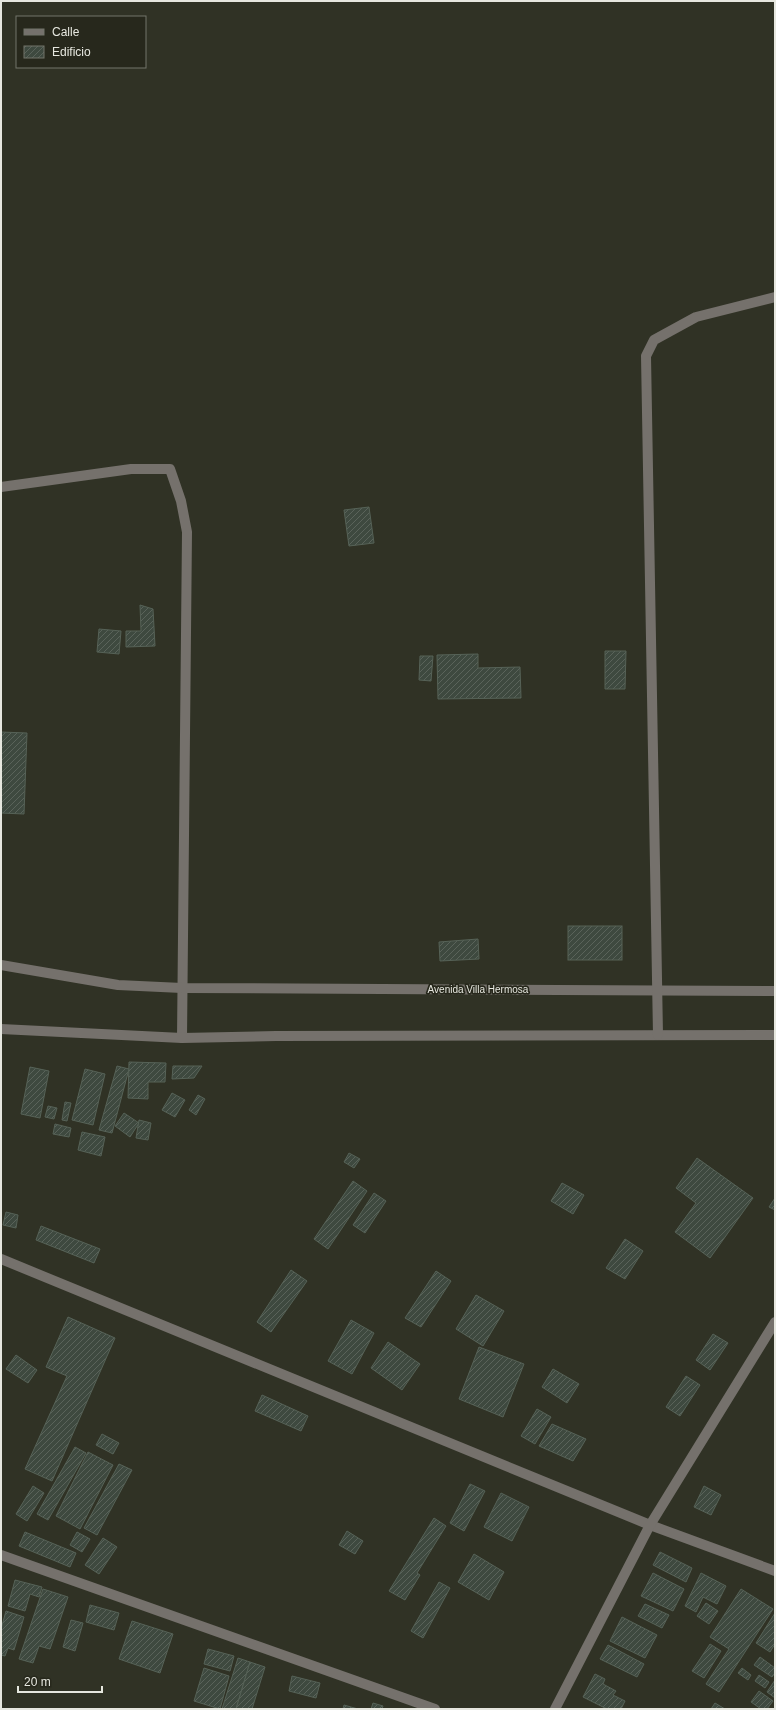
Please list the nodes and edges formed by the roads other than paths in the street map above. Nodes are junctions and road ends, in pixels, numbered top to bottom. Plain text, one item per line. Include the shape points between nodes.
1 (775, 297) edge
2 (1, 487) edge
3 (1, 965) edge
4 (182, 988) junction
5 (656, 990) junction
6 (775, 991) edge
7 (1, 1029) edge
8 (658, 1035) junction
9 (775, 1035) edge
10 (182, 1038) junction
11 (1, 1259) edge
12 (775, 1322) edge
13 (650, 1525) junction
14 (1, 1555) edge
15 (775, 1571) edge
16 (435, 1709) edge
17 (555, 1709) edge

1 - 5 street via 696,317 654,340 646,356
2 - 4 street via 131,469 170,469 181,502 186,532
3 - 4 street, Avenida Villa Hermosa via 118,985
4 - 5 street, Avenida Villa Hermosa
4 - 10 street
5 - 6 street, Avenida Villa Hermosa
5 - 8 street
7 - 10 street
8 - 9 street
8 - 10 street
11 - 13 street
12 - 13 street
13 - 15 street
13 - 17 street
14 - 16 street

